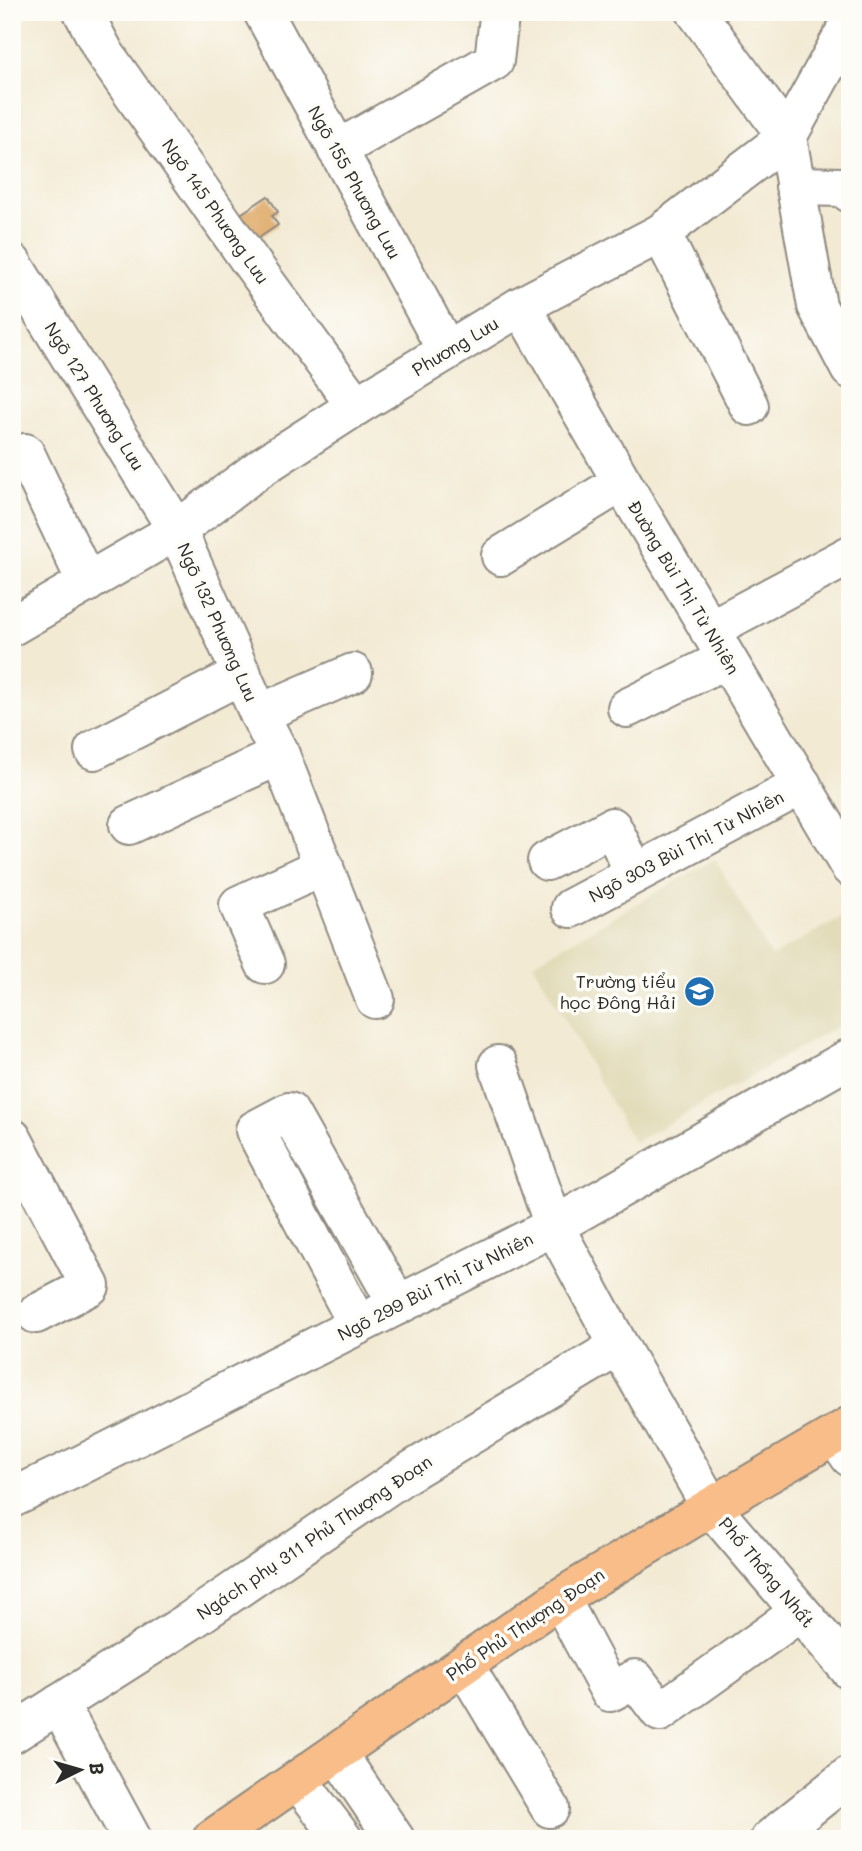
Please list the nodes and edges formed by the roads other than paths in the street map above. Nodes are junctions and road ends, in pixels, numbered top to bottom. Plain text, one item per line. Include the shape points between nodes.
1 (83, 12) edge
2 (263, 12) edge
3 (696, 12) edge
4 (499, 17) dead end
5 (850, 23) edge
6 (787, 137) junction
7 (337, 150) junction
8 (795, 186) junction
9 (850, 193) edge
10 (661, 233) junction
11 (12, 263) edge
12 (521, 306) junction
13 (447, 351) junction
14 (850, 369) edge
15 (356, 406) junction
16 (749, 406) dead end
17 (25, 453) dead end
18 (622, 482) junction
19 (177, 530) junction
20 (850, 555) edge
21 (501, 556) dead end
22 (87, 583) junction
23 (12, 626) edge
24 (718, 645) junction
25 (353, 673) dead end
26 (242, 674) junction
27 (627, 708) dead end
28 (259, 714) junction
29 (94, 750) dead end
30 (280, 755) junction
31 (802, 785) junction
32 (129, 825) dead end
33 (547, 861) dead end
34 (324, 866) junction
35 (850, 867) edge
36 (635, 873) junction
37 (571, 908) dead end
38 (265, 964) dead end
39 (375, 999) dead end
40 (850, 1058) edge
41 (498, 1065) dead end
42 (12, 1138) edge
43 (554, 1226) junction
44 (398, 1305) junction
45 (36, 1314) dead end
46 (358, 1325) junction
47 (619, 1346) junction
48 (845, 1439) edge
49 (12, 1498) edge
50 (711, 1507) junction
51 (560, 1598) junction
52 (800, 1612) junction
53 (464, 1665) junction
54 (850, 1670) edge
55 (59, 1704) junction
56 (12, 1734) edge
57 (337, 1753) junction
58 (850, 1775) edge
59 (298, 1780) junction
60 (550, 1808) dead end
61 (132, 1839) edge
62 (212, 1839) edge
63 (343, 1839) edge
64 (395, 1839) edge
65 (770, 1839) edge

1 - 15 street, Ngõ 145 Phương Lưu via 105,54
2 - 7 street, Ngõ 155 Phương Lưu
3 - 6 street
4 - 7 street via 495,61
5 - 6 street, Phương Lưu
6 - 8 street
6 - 10 street, Phương Lưu
7 - 13 street, Ngõ 155 Phương Lưu
8 - 9 street via 843,187
8 - 14 street via 817,306
10 - 12 street, Phương Lưu
10 - 16 street
11 - 19 street, Ngõ 127 Phương Lưu
12 - 13 street, Phương Lưu
12 - 18 street, Đường Bùi Thị Từ Nhiên
13 - 15 street, Phương Lưu
15 - 19 street, Phương Lưu via 263,466
17 - 22 street
18 - 21 street
18 - 24 street, Đường Bùi Thị Từ Nhiên
19 - 22 street, Phương Lưu
19 - 26 street, Ngõ 132 Phương Lưu
20 - 24 street
22 - 23 street, Phương Lưu
24 - 27 street
24 - 31 street, Đường Bùi Thị Từ Nhiên
25 - 28 street
26 - 28 street, Ngõ 132 Phương Lưu
26 - 29 street
28 - 30 street, Ngõ 132 Phương Lưu
30 - 32 street
30 - 34 street, Ngõ 132 Phương Lưu
31 - 35 street, Đường Bùi Thị Từ Nhiên
31 - 36 street, Ngõ 303 Bùi Thị Từ Nhiên
33 - 36 street via 612,827
34 - 38 street via 239,905
34 - 39 street, Ngõ 132 Phương Lưu
36 - 37 street, Ngõ 303 Bùi Thị Từ Nhiên
40 - 43 street, Ngõ 299 Bùi Thị Từ Nhiên
41 - 43 street, Phố Thống Nhất
42 - 45 street via 90,1286
43 - 44 street, Ngõ 299 Bùi Thị Từ Nhiên
43 - 47 street, Phố Thống Nhất
44 - 46 street, Ngõ 299 Bùi Thị Từ Nhiên
44 - 46 street via 289,1112 255,1130
46 - 49 street, Ngõ 299 Bùi Thị Từ Nhiên
47 - 50 street, Phố Thống Nhất
47 - 55 street, Ngách phụ 311 Phủ Thượng Đoạn via 404,1475
48 - 50 main road, Phố Phủ Thượng Đoạn
50 - 51 main road, Phố Phủ Thượng Đoạn
50 - 52 street, Phố Thống Nhất
51 - 52 street via 610,1692 635,1679 660,1712
51 - 53 main road, Phố Phủ Thượng Đoạn
52 - 54 street, Phố Thống Nhất
53 - 57 main road, Phố Phủ Thượng Đoạn
53 - 60 street
55 - 56 street, Ngách phụ 311 Phủ Thượng Đoạn
55 - 61 street
57 - 59 main road, Phố Phủ Thượng Đoạn
57 - 64 street
58 - 65 street
59 - 62 main road, Phố Phủ Thượng Đoạn
59 - 63 street

